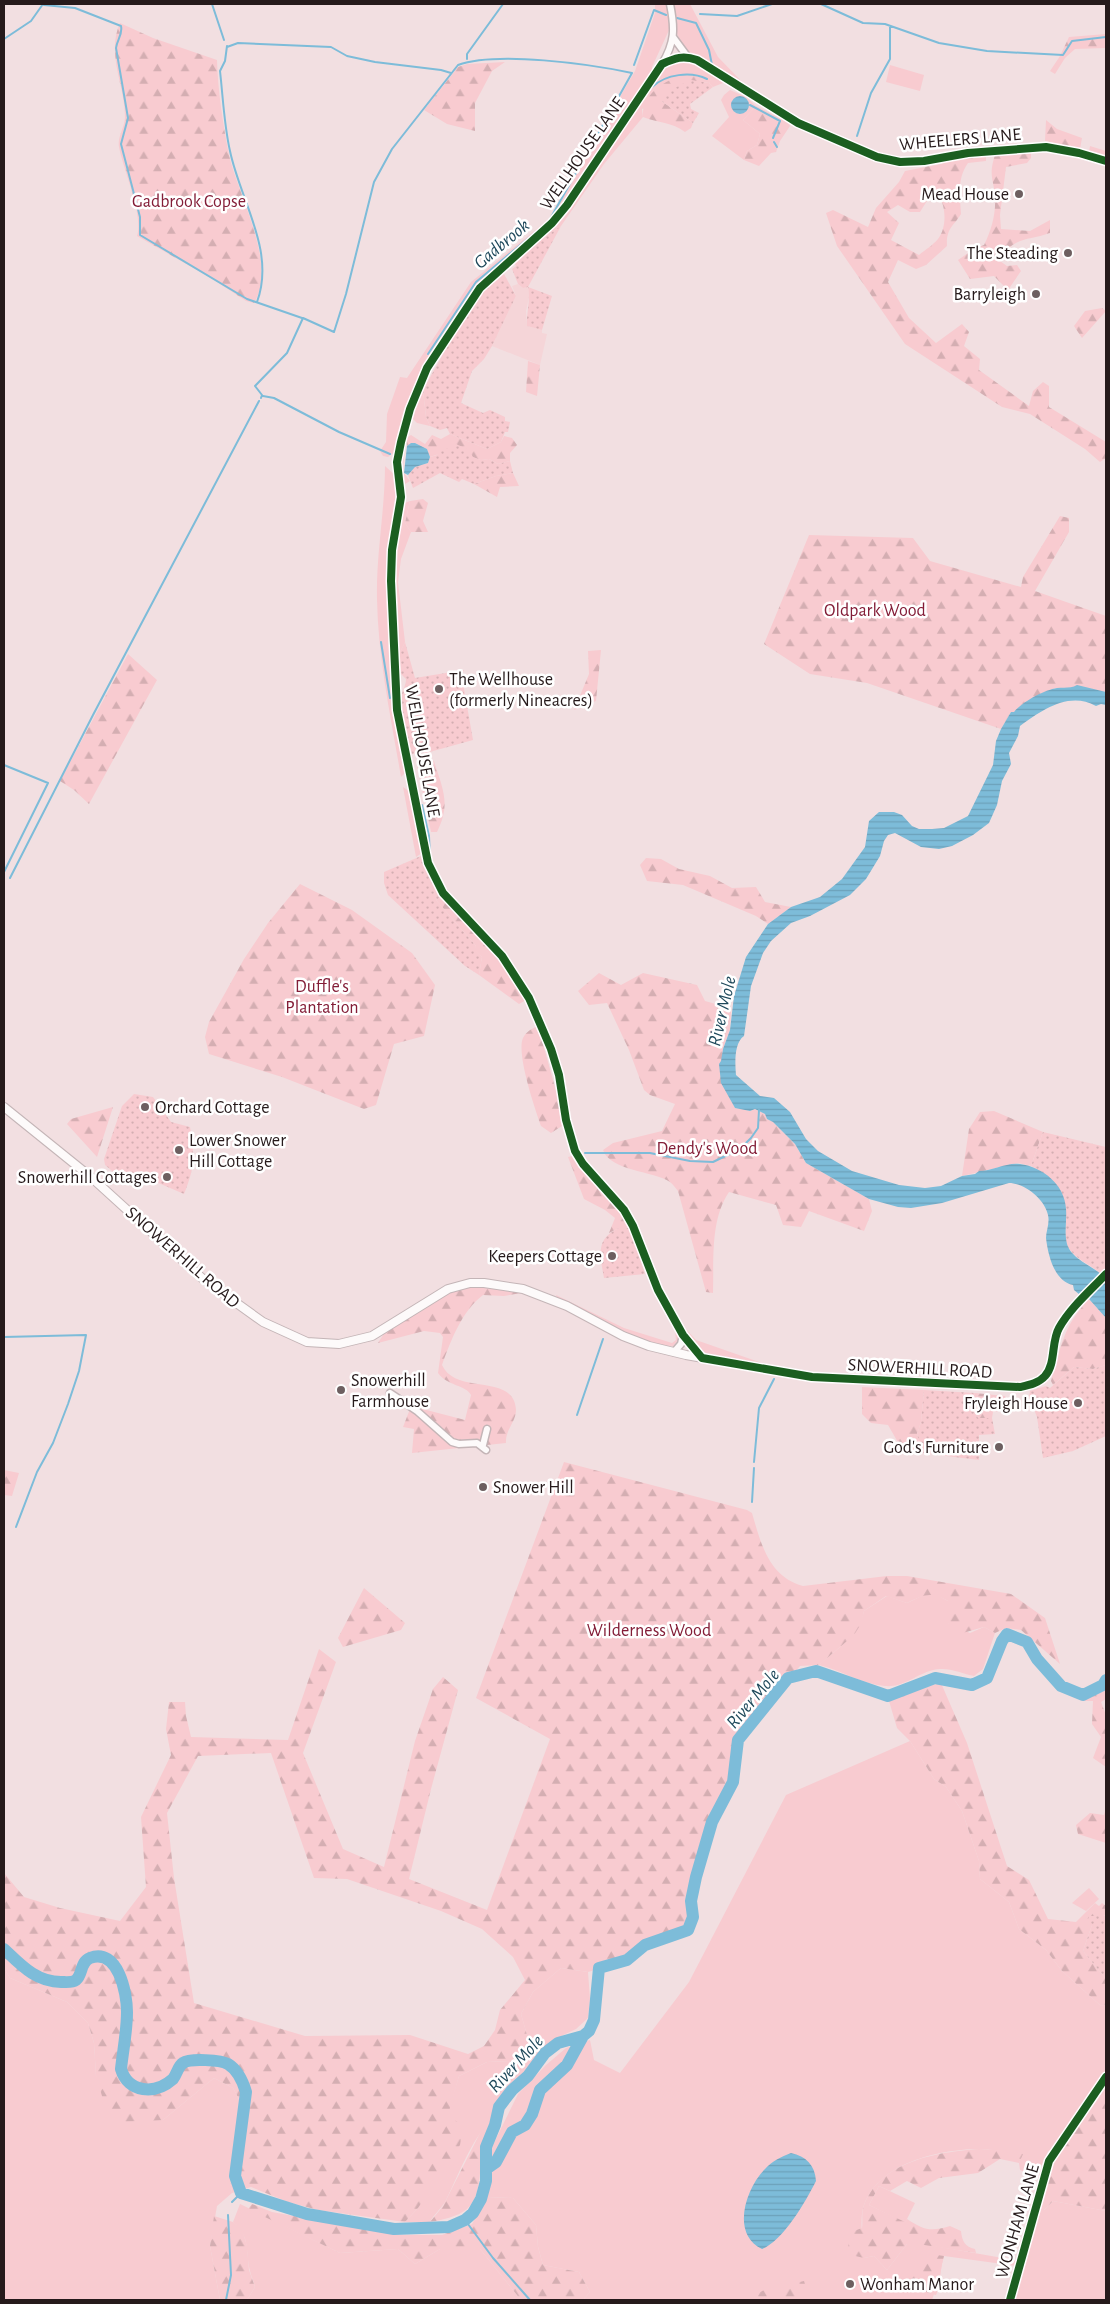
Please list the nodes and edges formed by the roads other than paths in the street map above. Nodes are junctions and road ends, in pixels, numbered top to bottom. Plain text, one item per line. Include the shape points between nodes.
1 (670, 4) edge
2 (673, 37) junction
3 (687, 56) junction
4 (662, 64) junction
5 (1106, 161) edge
6 (4, 1107) edge
7 (1106, 1274) edge
8 (683, 1335) junction
9 (674, 1352) junction
10 (702, 1358) junction
11 (390, 1393) dead end
12 (487, 1429) dead end
13 (1106, 2078) edge
14 (1010, 2300) edge

1 - 2 street, WELLHOUSE LANE
2 - 3 street, WHEELERS LANE
2 - 4 street, WELLHOUSE LANE
3 - 4 street
3 - 5 street, WHEELERS LANE via 798,123 877,157 900,162 924,161 968,153 1046,146
4 - 8 street, WELLHOUSE LANE via 567,205 552,223 480,288 427,368 410,410 397,462 400,498 391,581 397,710 428,863 443,893 502,956 529,998 552,1049 575,1151 624,1210 658,1290
6 - 9 street, SNOWERHILL ROAD via 92,1178 203,1279 263,1322 307,1342 339,1344 372,1336 448,1289 484,1283 530,1292 567,1306 623,1336
7 - 10 street, SNOWERHILL ROAD via 1058,1329 1045,1376 1034,1384 1020,1387 812,1378
8 - 9 street
8 - 10 street, WELLHOUSE LANE
9 - 10 street, SNOWERHILL ROAD
11 - 12 street via 417,1411 452,1442 484,1447
13 - 14 street, WONHAM LANE via 1049,2161

